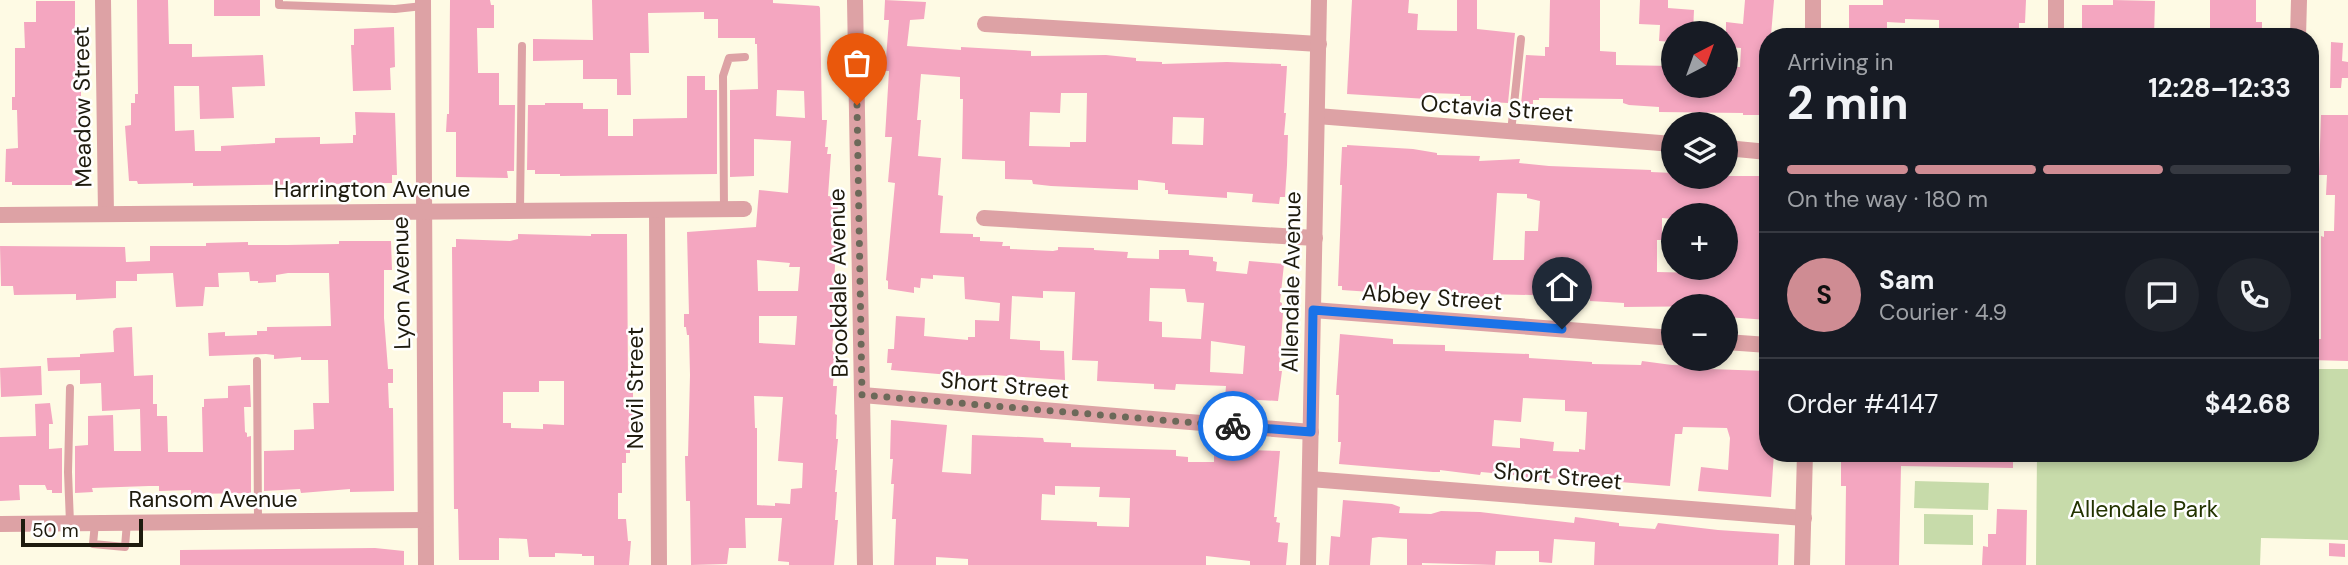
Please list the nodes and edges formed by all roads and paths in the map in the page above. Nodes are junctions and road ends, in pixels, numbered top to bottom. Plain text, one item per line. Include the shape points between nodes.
1 (103, 0) edge
2 (279, 0) edge
3 (855, 0) edge
4 (1320, 0) edge
5 (1814, 0) edge
6 (2056, 0) edge
7 (2299, 0) edge
8 (423, 3) edge
9 (985, 24) dead end
10 (1813, 28) edge
11 (2056, 28) edge
12 (2298, 28) edge
13 (1521, 39) dead end
14 (1319, 44) junction
15 (522, 46) dead end
16 (745, 57) dead end
17 (1317, 116) junction
18 (1511, 132) junction
19 (1661, 143) edge
20 (1738, 149) edge
21 (1759, 151) edge
22 (724, 209) junction
23 (744, 209) dead end
24 (657, 210) junction
25 (423, 211) junction
26 (520, 211) junction
27 (106, 214) junction
28 (0, 215) edge
29 (984, 218) dead end
30 (1315, 238) junction
31 (1313, 310) junction
32 (1661, 337) edge
33 (1738, 343) edge
34 (1759, 344) edge
35 (257, 360) dead end
36 (70, 388) dead end
37 (862, 395) junction
38 (1311, 432) junction
39 (1805, 462) edge
40 (1310, 479) junction
41 (1804, 518) junction
42 (425, 520) junction
43 (127, 522) junction
44 (258, 522) junction
45 (70, 523) junction
46 (95, 523) junction
47 (0, 524) edge
48 (426, 565) edge
49 (659, 565) edge
50 (865, 565) edge
51 (1308, 565) edge
52 (1802, 565) edge

1 - 27 street, Meadow Street
2 - 8 lane via 279,5 395,9
3 - 37 street, Brookdale Avenue
4 - 14 street, Allendale Avenue
5 - 10 street
6 - 11 street
7 - 12 street
8 - 25 street, Lyon Avenue
9 - 14 street
13 - 18 lane
14 - 17 street, Allendale Avenue
15 - 26 lane
16 - 22 lane via 729,58 723,76
17 - 18 street, Octavia Street
17 - 30 street, Allendale Avenue
18 - 19 street, Octavia Street
20 - 21 street
22 - 23 street, Harrington Avenue
22 - 24 street, Harrington Avenue
24 - 26 street, Harrington Avenue
24 - 49 street, Nevil Street
25 - 26 street, Harrington Avenue
25 - 27 street, Harrington Avenue
25 - 42 street, Lyon Avenue
27 - 28 street, Harrington Avenue
29 - 30 street
30 - 31 street, Allendale Avenue
31 - 32 street, Abbey Street
31 - 38 street, Allendale Avenue
33 - 34 street
35 - 44 lane
36 - 45 lane
37 - 38 street, Short Street
37 - 50 street, Brookdale Avenue
38 - 40 street, Allendale Avenue
39 - 41 street
40 - 41 street, Short Street
40 - 51 street, Allendale Avenue
41 - 52 street
42 - 44 street, Ransom Avenue
42 - 48 street, Lyon Avenue
43 - 44 street, Ransom Avenue
43 - 46 street, Ransom Avenue
43 - 46 lane via 125,547 93,544
45 - 46 street, Ransom Avenue
45 - 47 street, Ransom Avenue

